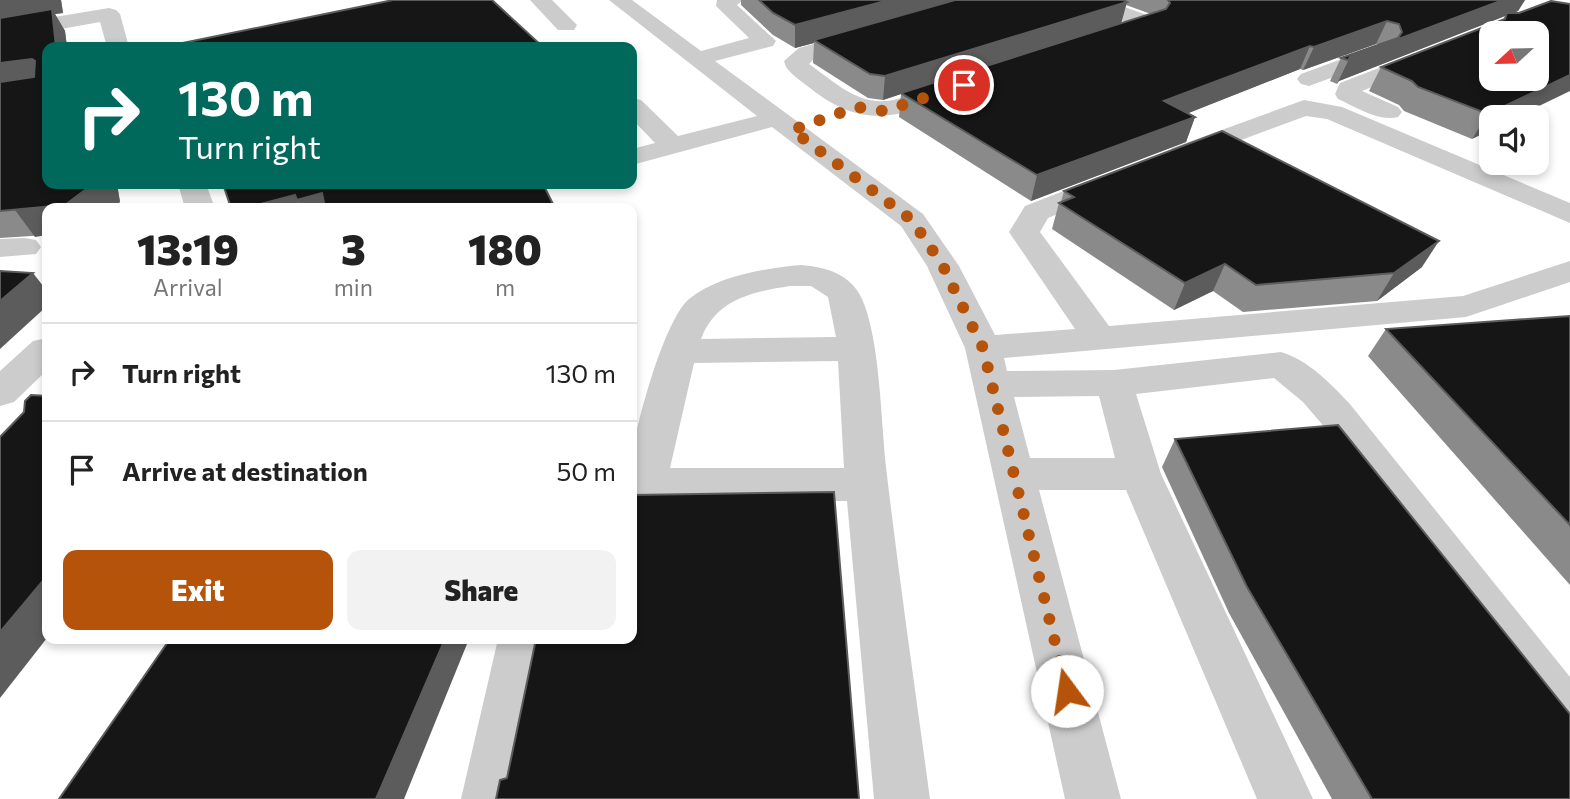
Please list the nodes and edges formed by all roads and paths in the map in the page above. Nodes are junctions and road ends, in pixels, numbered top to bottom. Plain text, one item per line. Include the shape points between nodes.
1 (94, 0) edge
2 (540, 0) edge
3 (733, 0) edge
4 (1086, 0) edge
5 (635, 2) edge
6 (0, 24) edge
7 (566, 24) dead end
8 (883, 32) edge
9 (0, 33) edge
10 (1423, 35) edge
11 (1097, 41) edge
12 (117, 42) edge
13 (1445, 49) edge
14 (697, 59) junction
15 (1309, 79) dead end
16 (977, 80) edge
17 (857, 107) junction
18 (637, 110) edge
19 (804, 121) junction
20 (1423, 126) dead end
21 (673, 146) junction
22 (637, 156) edge
23 (1570, 214) edge
24 (1570, 271) edge
25 (1100, 339) junction
26 (983, 348) junction
27 (856, 349) junction
28 (680, 351) junction
29 (42, 354) edge
30 (1114, 383) junction
31 (992, 384) junction
32 (0, 393) edge
33 (1014, 474) junction
34 (1140, 474) junction
35 (866, 484) junction
36 (639, 485) edge
37 (522, 644) edge
38 (1570, 718) edge
39 (489, 799) edge
40 (902, 799) edge
41 (1093, 799) edge
42 (1285, 799) edge

1 - 6 street via 83,9
2 - 7 street
3 - 14 street via 726,6 765,41
4 - 11 street via 1150,24
5 - 14 street
8 - 17 street via 807,53 796,61 798,67
9 - 12 street via 109,14
10 - 15 street
13 - 20 street via 1349,88 1347,94
14 - 19 street
16 - 17 street via 884,111
17 - 19 street
18 - 21 street
19 - 21 street
19 - 26 street via 912,220 943,266
21 - 22 street
23 - 25 street via 1333,112 1304,108 1036,212 1024,232
24 - 25 street via 1466,306
25 - 26 street
26 - 31 street
27 - 28 street
27 - 28 street via 844,293 809,274 782,277 711,298 694,315
27 - 35 street
28 - 36 street
29 - 32 street
30 - 31 street
30 - 34 street
30 - 38 street via 1281,366 1335,413
31 - 33 street
33 - 34 street
33 - 41 street
34 - 42 street
35 - 36 street
35 - 40 street
37 - 39 street

